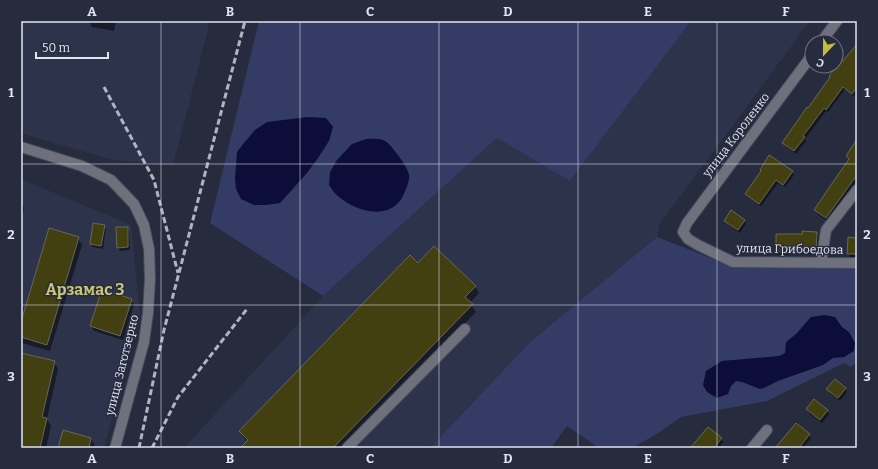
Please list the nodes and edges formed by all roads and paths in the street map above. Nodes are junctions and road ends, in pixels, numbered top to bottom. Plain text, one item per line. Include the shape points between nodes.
1 (837, 21) edge
2 (827, 34) edge
3 (804, 65) edge
4 (21, 148) edge
5 (857, 190) edge
6 (683, 232) joint
7 (822, 263) junction
8 (857, 263) edge
9 (465, 329) dead end
10 (767, 430) dead end
11 (115, 448) edge
12 (347, 448) edge
13 (752, 448) edge

1 - 2 street
3 - 6 street, улица Короленко via 687,223
4 - 11 street, улица Заготзерно via 82,166 111,180 134,204 144,225 149,249 148,313 144,342
5 - 7 street via 826,230
6 - 7 street, улица Грибоедова via 688,239 698,245 733,262
7 - 8 street, улица Грибоедова
9 - 12 street
10 - 13 street

